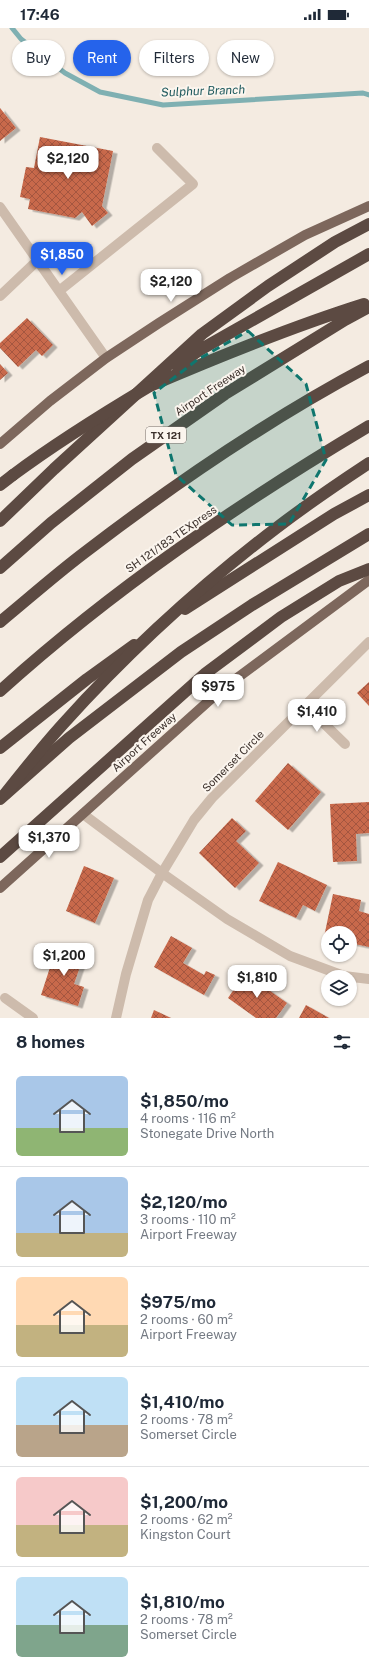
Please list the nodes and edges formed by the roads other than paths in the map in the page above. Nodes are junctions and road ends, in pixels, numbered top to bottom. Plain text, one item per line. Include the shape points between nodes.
1 (157, 148) dead end
2 (369, 206) edge
3 (0, 207) edge
4 (369, 224) edge
5 (369, 254) edge
6 (38, 260) junction
7 (59, 291) junction
8 (0, 296) edge
9 (369, 302) edge
10 (369, 307) edge
11 (106, 358) junction
12 (369, 366) edge
13 (148, 387) junction
14 (369, 426) edge
15 (0, 444) edge
16 (369, 463) edge
17 (0, 485) edge
18 (369, 495) edge
19 (0, 522) edge
20 (369, 534) edge
21 (0, 568) edge
22 (369, 569) edge
23 (369, 580) edge
24 (0, 622) edge
25 (369, 642) edge
26 (0, 691) edge
27 (306, 706) junction
28 (345, 744) dead end
29 (0, 748) edge
30 (3, 796) edge
31 (83, 814) junction
32 (0, 857) edge
33 (162, 873) junction
34 (0, 888) edge
35 (369, 979) edge
36 (5, 998) dead end
37 (33, 1018) edge
38 (116, 1018) edge

1 - 7 street via 193,184
2 - 11 main road via 305,235 230,278
3 - 6 street
4 - 19 highway via 335,242 268,286 202,334
5 - 13 highway via 198,351
6 - 7 street
6 - 8 street
7 - 11 street
9 - 13 highway via 276,335
10 - 21 highway, Airport Freeway / TX 121 via 225,394 132,459 50,523
11 - 15 main road
12 - 24 highway via 252,435 154,501 83,554
13 - 17 highway, bridge via 91,421
14 - 26 highway, SH 121/183 TEXpress via 293,471 198,535 109,600
16 - 30 highway, bridge via 275,529 183,605 62,724
18 - 29 highway via 334,514 201,598 87,679
20 - 30 highway, bridge via 252,605 181,652 69,738
22 - 32 highway via 339,581 294,609 206,673
23 - 31 main road, Airport Freeway via 221,690
25 - 27 street, Somerset Circle
27 - 28 street
27 - 33 street, Somerset Circle via 203,809
31 - 33 street
31 - 34 main road, Airport Freeway
33 - 35 street via 227,919 290,956 344,976
33 - 38 street, Somerset Circle via 148,900
36 - 37 street

